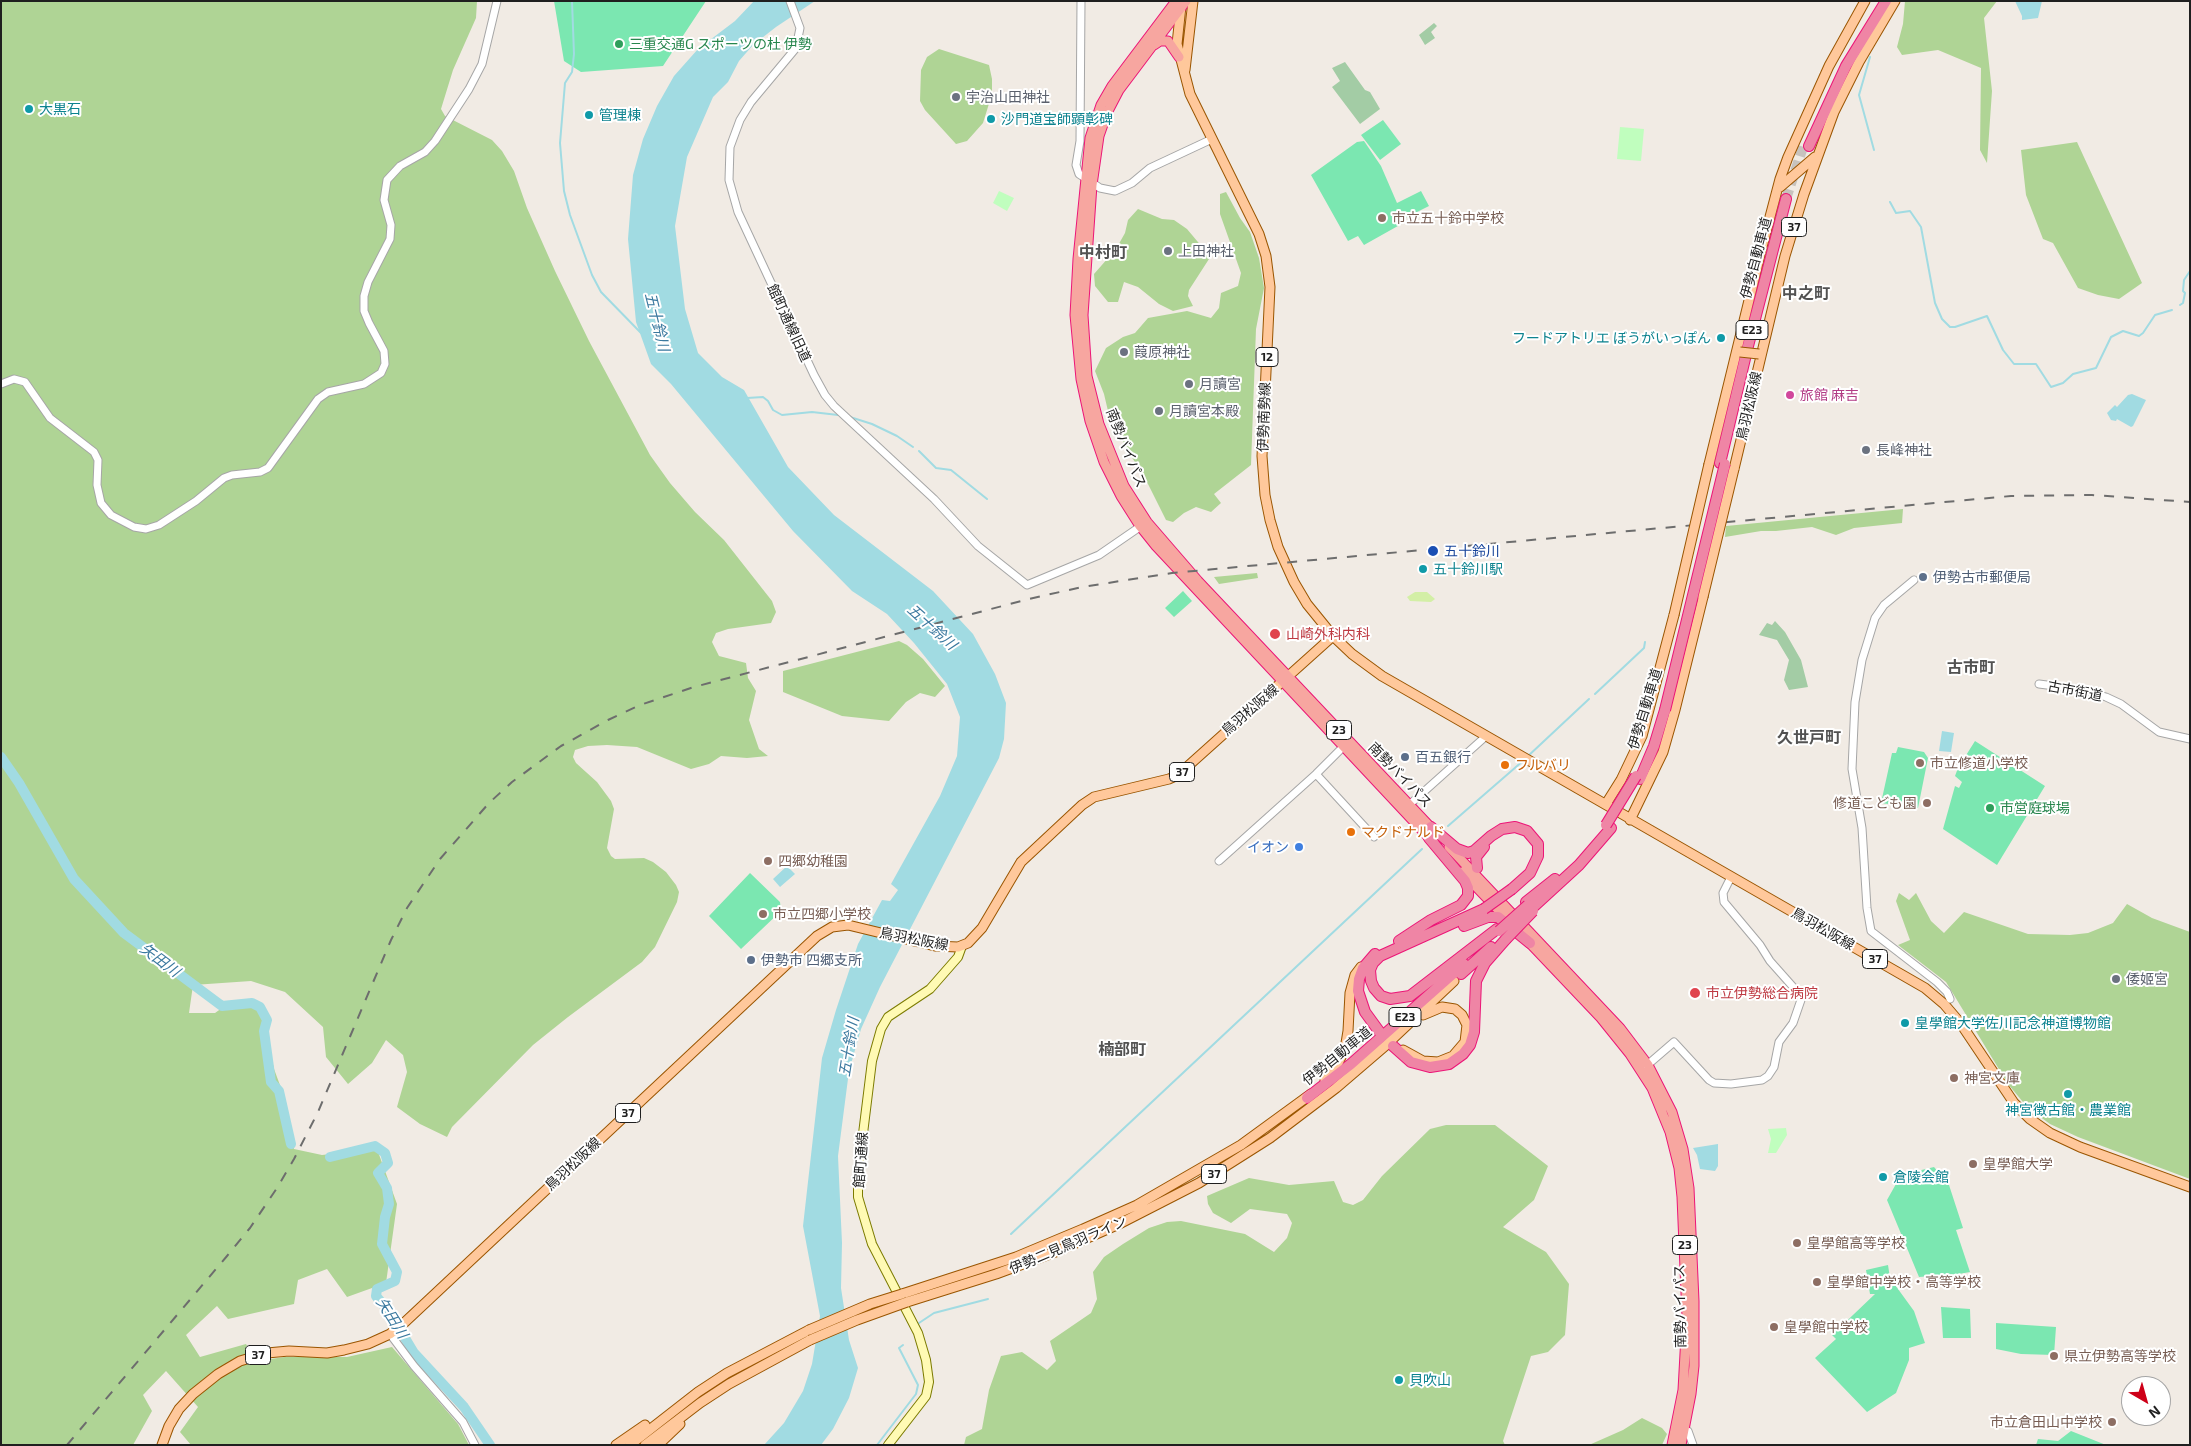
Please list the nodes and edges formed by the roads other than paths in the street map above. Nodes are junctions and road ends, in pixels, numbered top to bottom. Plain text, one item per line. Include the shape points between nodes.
1 (497, 1) edge
2 (790, 1) edge
3 (1081, 1) edge
4 (1186, 1) edge
5 (1193, 1) edge
6 (1866, 1) edge
7 (1879, 1) edge
8 (1886, 1) edge
9 (1895, 1) edge
10 (1179, 4) edge
11 (1154, 45) junction
12 (1179, 57) junction
13 (1186, 78) junction
14 (1212, 139) junction
15 (1811, 148) junction
16 (1088, 182) junction
17 (1776, 194) junction
18 (1789, 200) tunnel mouth
19 (1735, 352) junction
20 (1760, 354) junction
21 (1, 384) edge
22 (1727, 465) junction
23 (1143, 524) junction
24 (1914, 580) dead end
25 (1333, 636) junction
26 (1285, 679) junction
27 (2038, 684) dead end
28 (1485, 737) junction
29 (2190, 739) edge
30 (1343, 746) junction
31 (1316, 774) junction
32 (1606, 804) junction
33 (1409, 805) junction
34 (1630, 820) junction
35 (1608, 826) junction
36 (1430, 832) junction
37 (1374, 837) dead end
38 (1219, 861) dead end
39 (1477, 868) joint
40 (1731, 877) junction
41 (1511, 888) junction
42 (1530, 907) junction
43 (1526, 928) junction
44 (1501, 934) junction
45 (1530, 943) junction
46 (1397, 945) junction
47 (962, 946) junction
48 (1373, 959) junction
49 (1454, 981) joint
50 (1950, 999) dead end
51 (1383, 1033) dead end
52 (1391, 1045) junction
53 (1644, 1068) junction
54 (1308, 1098) junction
55 (2190, 1186) edge
56 (390, 1334) junction
57 (727, 1373) junction
58 (742, 1377) junction
59 (1681, 1429) junction
60 (162, 1445) edge
61 (475, 1445) edge
62 (616, 1445) edge
63 (630, 1445) edge
64 (646, 1445) edge
65 (658, 1445) edge
66 (888, 1445) edge
67 (1672, 1445) edge
68 (1681, 1445) edge
69 (1694, 1445) edge

1 - 21 street via 477,76 435,141 425,152 400,166 387,180 384,200 391,225 390,239 364,296 364,311 384,351 385,364 380,373 364,384 328,392 318,399 268,468 224,478 159,525 146,529 134,527 111,515 101,503 97,485 98,460 94,452 50,418 25,382 14,379
2 - 23 street, 館町通線旧道 via 800,33 796,48 748,107 732,138 729,180 738,212 825,395 934,499 978,546 1027,585 1094,558
3 - 16 street via 1080,141 1076,167
4 - 10 highway, 南勢バイパス / 23
5 - 13 main road, 伊勢南勢線 / 12
6 - 17 main road, 鳥羽松阪線 / 37 via 1812,101
7 - 15 highway via 1841,64
8 - 15 highway via 1846,66
9 - 15 main road, 鳥羽松阪線 / 37
10 - 11 highway, 南勢バイパス / 23
10 - 12 main road, 伊勢南勢線 / 12
10 - 16 highway, 南勢バイパス / 23 via 1112,86 1101,105 1090,138
11 - 12 highway via 1168,41
11 - 16 highway, 南勢バイパス / 23 via 1119,90 1107,114
12 - 13 main road, 伊勢南勢線 / 12
13 - 14 main road, 伊勢南勢線 / 12
14 - 16 street via 1150,168 1123,188 1111,192
14 - 25 main road, 伊勢南勢線 / 12 via 1259,234 1268,263 1270,287 1262,456 1270,520 1294,582
15 - 17 main road via 1812,162 1784,182
15 - 20 main road, 鳥羽松阪線 / 37
16 - 23 highway, 南勢バイパス / 23 via 1083,315 1088,376 1099,424
17 - 19 main road, 鳥羽松阪線 / 37
18 - 22 highway, 伊勢自動車道 / E23 via 1752,347
19 - 20 main road, bridge
19 - 32 main road, 鳥羽松阪線 / 37, bridge via 1674,615 1642,736
20 - 22 main road, 鳥羽松阪線 / 37
22 - 34 main road, 鳥羽松阪線 / 37, bridge via 1703,597 1665,746
22 - 35 highway, 伊勢自動車道 / E23, bridge via 1663,710 1638,777
23 - 26 highway, 南勢バイパス / 23
24 - 50 street via 1884,605 1875,618 1862,660 1855,702 1852,769 1862,828 1871,931 1937,982
25 - 26 main road, 鳥羽松阪線 / 37
25 - 28 main road, 鳥羽松阪線 / 37 via 1382,676
26 - 30 highway, 南勢バイパス / 23
26 - 33 highway, 南勢バイパス / 23
26 - 47 main road, 鳥羽松阪線 / 37 via 1178,775 1094,797 1082,805 1021,862 982,928
27 - 29 street, 古市街道 via 2078,689 2106,697 2159,732
28 - 32 main road, 鳥羽松阪線 / 37
28 - 33 street
30 - 31 street
30 - 36 highway, 南勢バイパス / 23
31 - 37 street
31 - 38 street
32 - 34 main road, 鳥羽松阪線 / 37
33 - 36 highway, 南勢バイパス / 23
34 - 40 main road, 鳥羽松阪線 / 37
35 - 42 highway, 伊勢自動車道 / E23
35 - 42 highway, 伊勢自動車道 / E23 via 1584,859
36 - 41 highway via 1468,853 1502,829 1527,831 1538,844 1538,856 1530,873
36 - 43 highway, 南勢バイパス / 23
36 - 45 highway, 南勢バイパス / 23
36 - 46 highway via 1465,881 1468,896 1461,905 1431,920
39 - 41 highway via 1478,854 1494,838 1510,832 1524,834 1534,846 1533,861
39 - 43 highway
40 - 53 street via 1723,893 1724,902 1802,998 1793,1022 1779,1042 1774,1067 1762,1080 1714,1083 1674,1042
40 - 55 main road, 鳥羽松阪線 / 37 via 1925,988 1951,1011 2008,1096 2040,1127 2080,1147
41 - 46 highway, bridge via 1484,908
42 - 44 highway, E23, bridge
43 - 53 highway, 南勢バイパス / 23 via 1607,1013
44 - 48 highway, E23 via 1405,998 1387,999 1376,991 1370,974
44 - 49 highway, E23
44 - 52 highway, E23 via 1478,975 1474,993 1474,1032 1463,1054 1444,1066 1425,1067 1411,1062
44 - 54 highway, 伊勢自動車道 / E23
45 - 46 highway via 1495,917 1428,940
45 - 53 highway, 南勢バイパス / 23
46 - 48 highway
47 - 56 main road, 鳥羽松阪線 / 37 via 942,947 839,925 817,936
47 - 66 main road, 館町通線 via 958,957 930,989 884,1022 870,1076 858,1197 872,1244 918,1333 929,1382 926,1396
48 - 51 highway, E23 via 1360,974 1358,991 1365,1012
48 - 54 main road, 37 via 1358,970 1351,987 1347,1038 1342,1055 1332,1073
49 - 52 main road, 伊勢二見鳥羽ライン / 37
52 - 52 main road, 37 via 1418,1060 1438,1062 1460,1050 1467,1037 1467,1025 1455,1010 1436,1008 1421,1016
52 - 58 main road, 伊勢二見鳥羽ライン / 37, bridge via 1286,1126 1173,1197 1058,1251 857,1320 810,1340
53 - 59 highway, 南勢バイパス / 23 via 1667,1100 1677,1126 1689,1188 1695,1338 1694,1366
54 - 57 main road, 伊勢二見鳥羽ライン / 37, bridge via 1216,1160 1137,1205 1016,1257 870,1304 809,1330
56 - 60 main road, 鳥羽松阪線 / 37 via 344,1350 268,1353 235,1364 193,1394 179,1409
56 - 61 street via 463,1422
57 - 62 main road
57 - 63 main road, 伊勢二見鳥羽ライン / 37
58 - 64 main road, 伊勢二見鳥羽ライン / 37 via 700,1403
58 - 65 main road via 691,1415
59 - 67 highway, 南勢バイパス / 23
59 - 68 highway, 南勢バイパス / 23
59 - 69 street via 1690,1434

